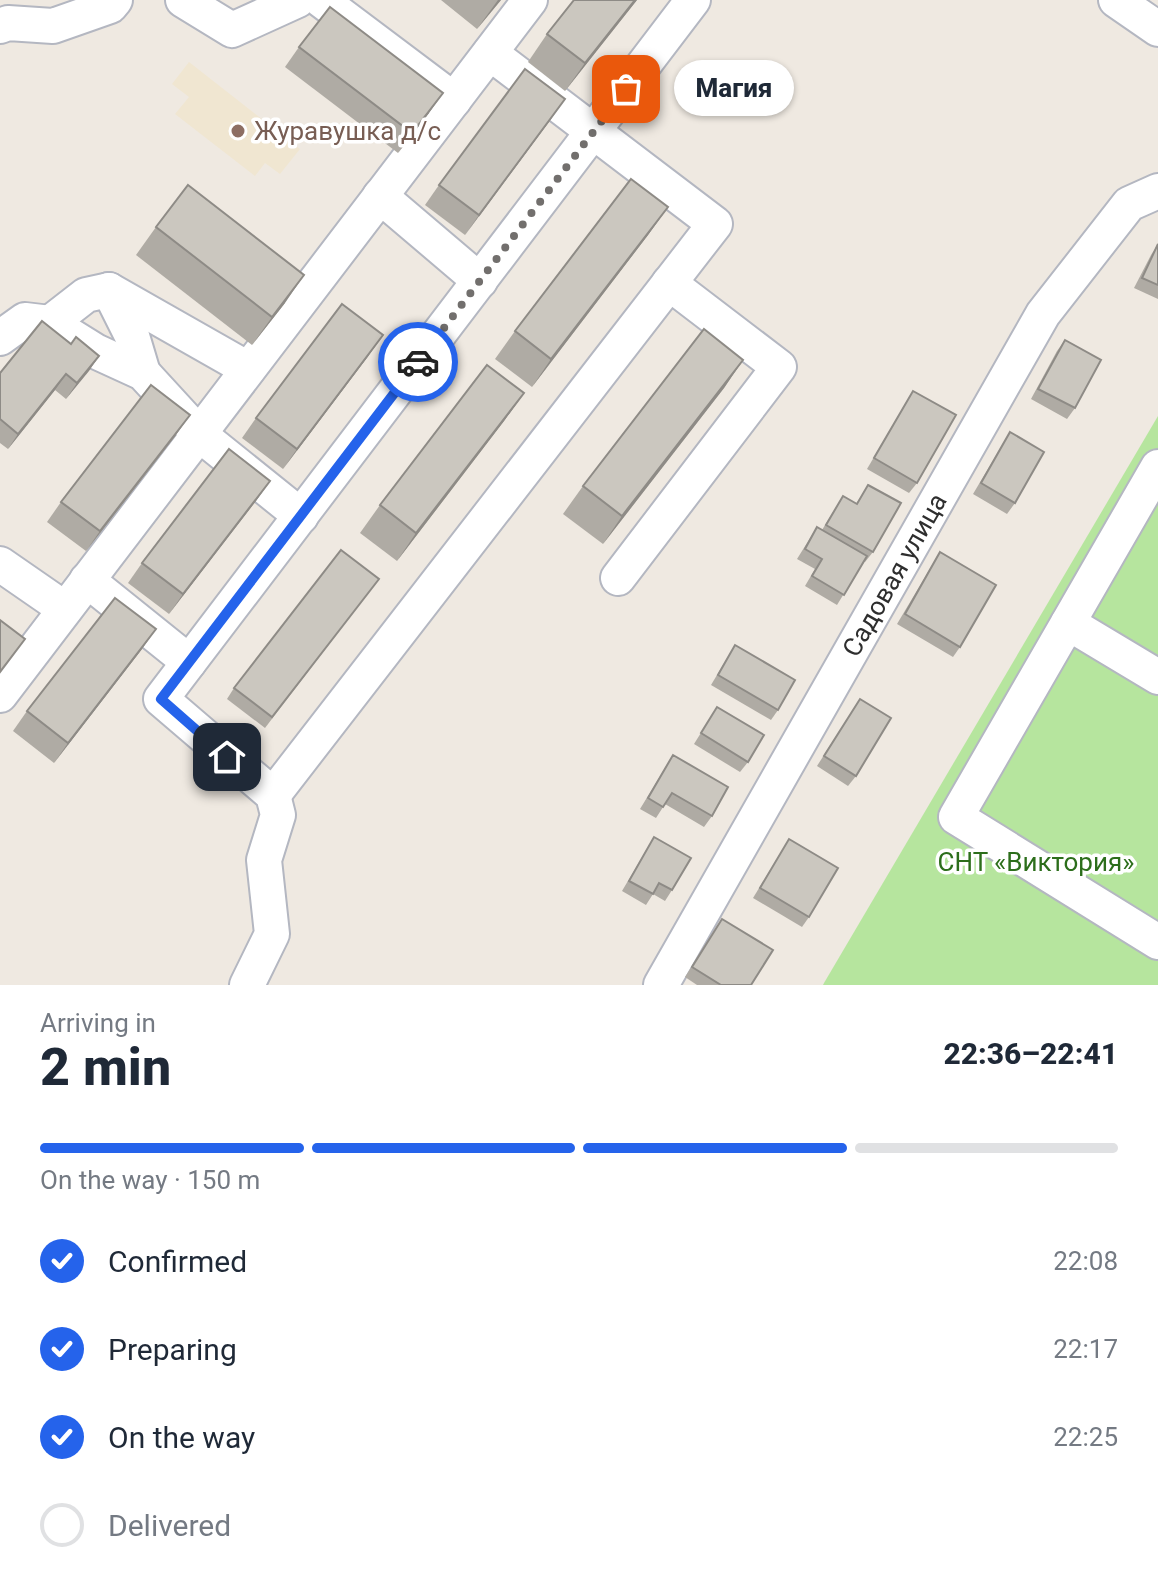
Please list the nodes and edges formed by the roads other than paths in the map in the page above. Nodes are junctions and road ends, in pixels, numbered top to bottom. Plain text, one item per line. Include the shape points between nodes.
1 (115, 0) edge
2 (183, 0) edge
3 (298, 0) edge
4 (321, 0) edge
5 (530, 0) edge
6 (693, 0) edge
7 (1116, 0) edge
8 (0, 26) edge
9 (1158, 29) edge
10 (490, 53) junction
11 (454, 100) junction
12 (592, 133) junction
13 (1158, 191) edge
14 (380, 196) junction
15 (480, 281) junction
16 (669, 283) junction
17 (109, 290) junction
18 (50, 323) junction
19 (0, 338) edge
20 (248, 369) junction
21 (143, 373) junction
22 (199, 434) junction
23 (1158, 467) edge
24 (301, 516) junction
25 (0, 564) edge
26 (618, 578) dead end
27 (87, 580) junction
28 (65, 609) junction
29 (1068, 623) junction
30 (189, 662) junction
31 (1158, 677) edge
32 (0, 695) edge
33 (273, 795) junction
34 (1158, 942) edge
35 (247, 985) edge
36 (661, 985) edge

1 - 8 street via 53,26
2 - 3 street via 232,30
4 - 11 street
5 - 10 street
6 - 12 street
7 - 9 street
10 - 11 street
10 - 12 street
11 - 14 street
12 - 15 street
12 - 16 street via 715,224
13 - 36 street, Садовая улица via 1129,204 1043,314
14 - 15 street
14 - 20 street
15 - 24 street
16 - 26 street via 779,367
16 - 33 street
17 - 18 street via 86,295
17 - 20 street
17 - 21 street
18 - 19 street via 25,320
18 - 21 street
20 - 22 street
21 - 22 street
22 - 24 street
22 - 27 street
23 - 29 street
24 - 30 street
25 - 28 street
27 - 28 street
27 - 30 street
28 - 32 street
29 - 31 street
29 - 34 street via 956,817
30 - 33 street via 161,699
33 - 35 street via 278,815 264,860 272,934

